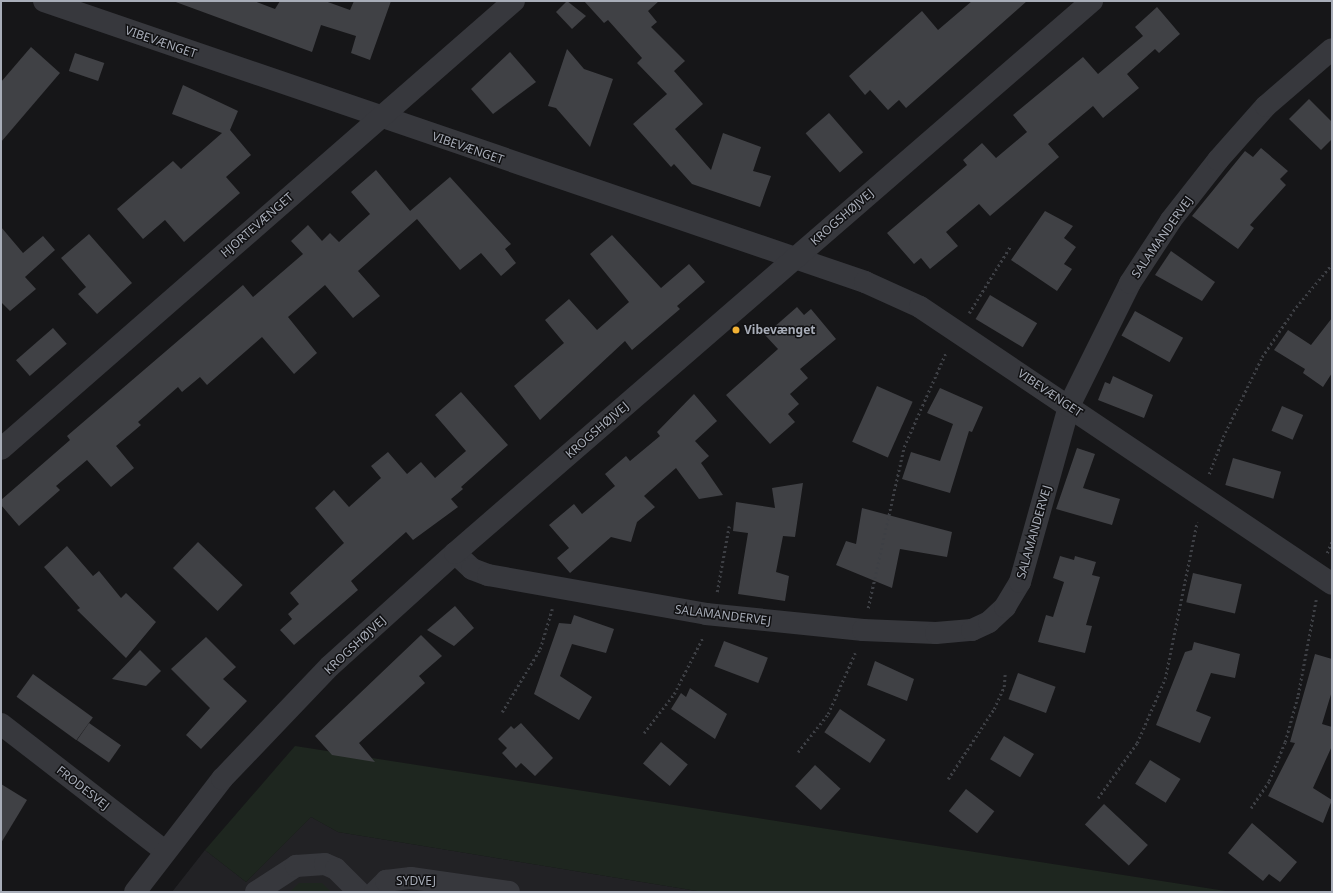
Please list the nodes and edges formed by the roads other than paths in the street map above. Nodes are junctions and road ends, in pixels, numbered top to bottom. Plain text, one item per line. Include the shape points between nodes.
1 (44, 1) edge
2 (514, 1) edge
3 (1092, 1) edge
4 (1332, 49) edge
5 (380, 117) junction
6 (792, 260) junction
7 (1069, 406) junction
8 (1, 449) edge
9 (455, 553) junction
10 (1326, 579) edge
11 (2, 725) edge
12 (165, 851) junction
13 (135, 892) edge
14 (256, 892) edge
15 (359, 892) edge
16 (375, 892) edge
17 (509, 892) edge

1 - 5 street, VIBEVÆNGET
2 - 5 street, HJORTEVÆNGET
3 - 6 street, KROGSHØJVEJ
4 - 7 street, SALAMANDERVEJ via 1266,106 1171,220 1130,283
5 - 6 street, VIBEVÆNGET
5 - 8 street, HJORTEVÆNGET
6 - 7 street, VIBEVÆNGET via 871,285 920,307
6 - 9 street, KROGSHØJVEJ
7 - 9 street, SALAMANDERVEJ via 1020,582 1005,607 990,622 972,630 863,630 708,614 488,575 472,569
7 - 10 street, VIBEVÆNGET
9 - 12 street, KROGSHØJVEJ via 330,666 222,779
11 - 12 street, FRODESVEJ
12 - 13 street, KROGSHØJVEJ
14 - 15 street via 296,866 325,864 336,870
16 - 17 street, SYDVEJ via 386,881 411,878

